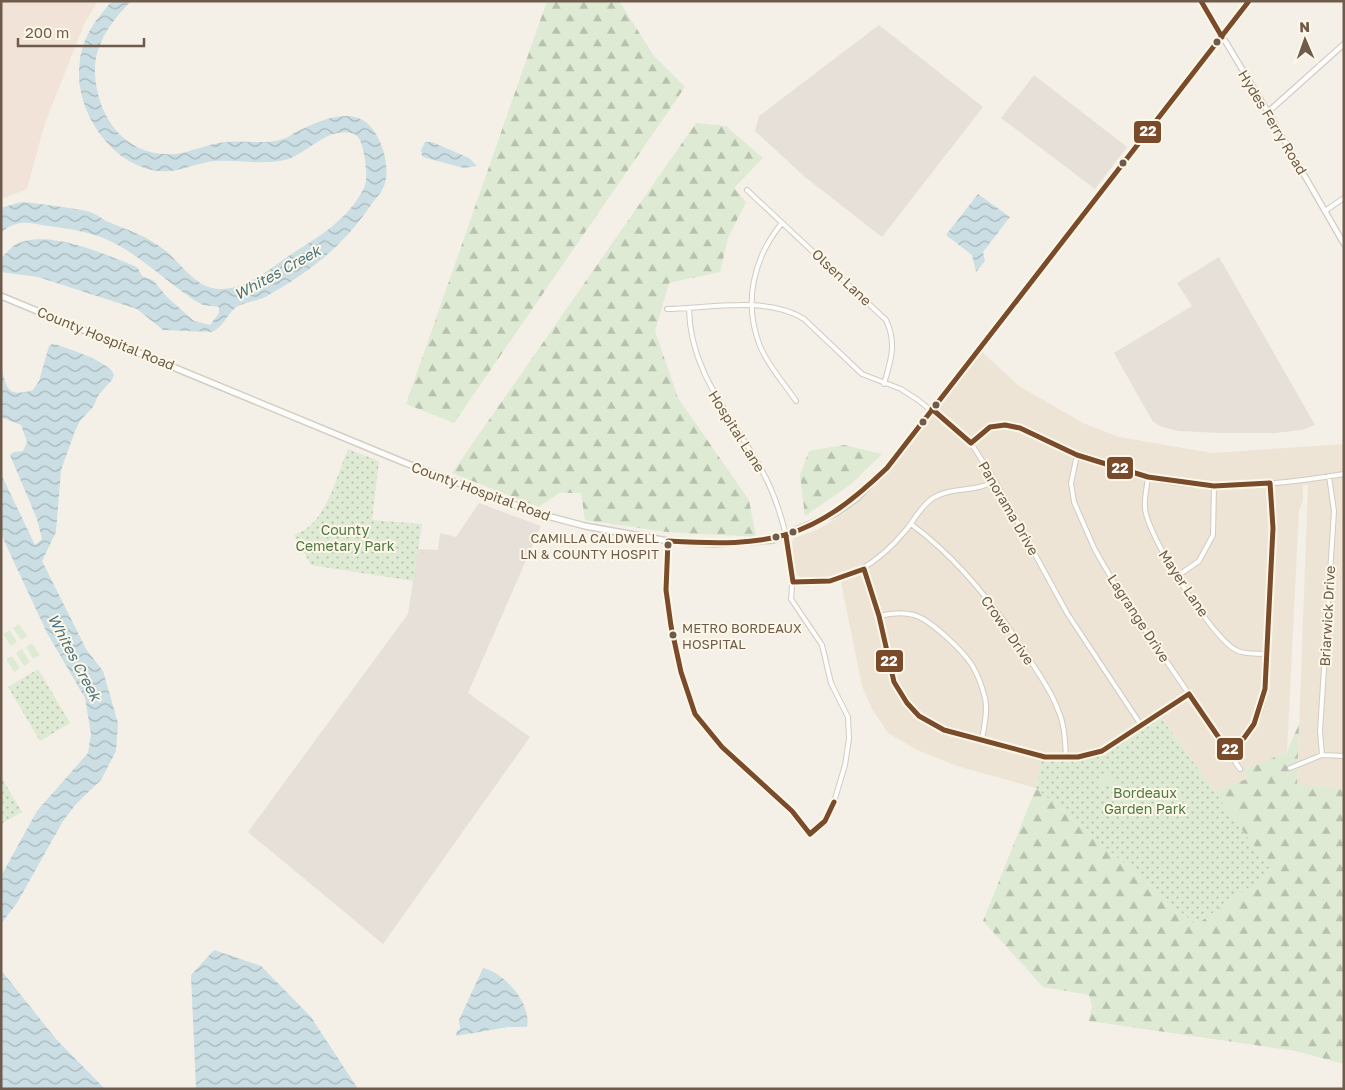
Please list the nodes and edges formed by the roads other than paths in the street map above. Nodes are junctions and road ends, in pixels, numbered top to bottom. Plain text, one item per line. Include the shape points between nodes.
1 (1201, 1) edge
2 (1249, 1) edge
3 (1222, 37) junction
4 (1344, 44) edge
5 (1268, 112) junction
6 (746, 190) dead end
7 (1344, 198) edge
8 (1326, 211) junction
9 (782, 223) junction
10 (1344, 244) edge
11 (1, 296) edge
12 (752, 306) junction
13 (667, 309) dead end
14 (689, 309) junction
15 (884, 384) junction
16 (796, 401) dead end
17 (932, 409) junction
18 (971, 443) junction
19 (1077, 455) junction
20 (1344, 474) edge
21 (1329, 476) junction
22 (1148, 477) junction
23 (995, 481) junction
24 (1270, 483) junction
25 (1214, 486) junction
26 (911, 524) junction
27 (786, 536) junction
28 (668, 541) junction
29 (864, 569) junction
30 (1176, 577) junction
31 (793, 582) junction
32 (879, 616) junction
33 (1266, 654) junction
34 (1189, 694) junction
35 (1140, 725) junction
36 (982, 740) junction
37 (1228, 751) junction
38 (1322, 755) junction
39 (1344, 756) edge
40 (1066, 758) junction
41 (1290, 768) dead end
42 (1240, 769) dead end

1 - 3 street, Hydes Ferry Road
2 - 3 main road, County Hospital Road
3 - 5 street, Hydes Ferry Road
3 - 17 main road, County Hospital Road
4 - 5 street
5 - 8 street, Hydes Ferry Road
6 - 9 street, Olsen Lane
7 - 8 street
8 - 10 street, Hydes Ferry Road
9 - 12 street via 760,254
9 - 15 street, Olsen Lane via 886,320 894,350
11 - 28 main road, County Hospital Road via 403,462 536,513 585,526
12 - 14 street, Panorama Drive
12 - 15 street, Panorama Drive via 772,306 795,312 853,368
12 - 16 street via 760,346
13 - 14 street, Panorama Drive
14 - 27 street, Hospital Lane via 692,339 706,380 768,482
15 - 17 street, Panorama Drive
17 - 18 street, Panorama Drive
17 - 27 main road, County Hospital Road via 887,468 857,498 836,513
18 - 19 street via 990,427 1005,425 1020,428
18 - 23 street, Panorama Drive
19 - 22 street
19 - 34 street, Lagrange Drive via 1071,483 1074,502 1095,550
20 - 21 street
21 - 24 street
21 - 38 street, Briarwick Drive via 1334,511 1320,732
22 - 25 street
22 - 30 street, Mayer Lane via 1145,508 1155,541
23 - 26 street via 984,487 946,492 934,498 922,507
23 - 35 street, Panorama Drive via 1067,613
24 - 25 street
24 - 33 street via 1273,528
25 - 30 street via 1213,535 1199,561
26 - 29 street via 886,552
26 - 40 street, Crowe Drive via 957,564 1009,626 1059,711
27 - 28 main road, County Hospital Road via 754,543
27 - 31 street, Hospital Lane
28 - 31 street, Hospital Lane via 666,590 671,626 695,714 722,747 792,811 810,834 824,821 834,802 845,766 848,716 831,683 822,645 791,599
29 - 31 street via 824,583
29 - 32 street
30 - 33 street, Mayer Lane via 1226,643 1237,651
32 - 36 street via 894,682 907,703 930,724
32 - 36 street via 903,613 923,619 971,664 985,699 986,720
33 - 37 street via 1265,689 1257,723
34 - 35 street
34 - 37 street, Lagrange Drive
35 - 40 street via 1102,751
36 - 40 street via 1045,757
37 - 42 street, Lagrange Drive
38 - 39 street
38 - 41 street

